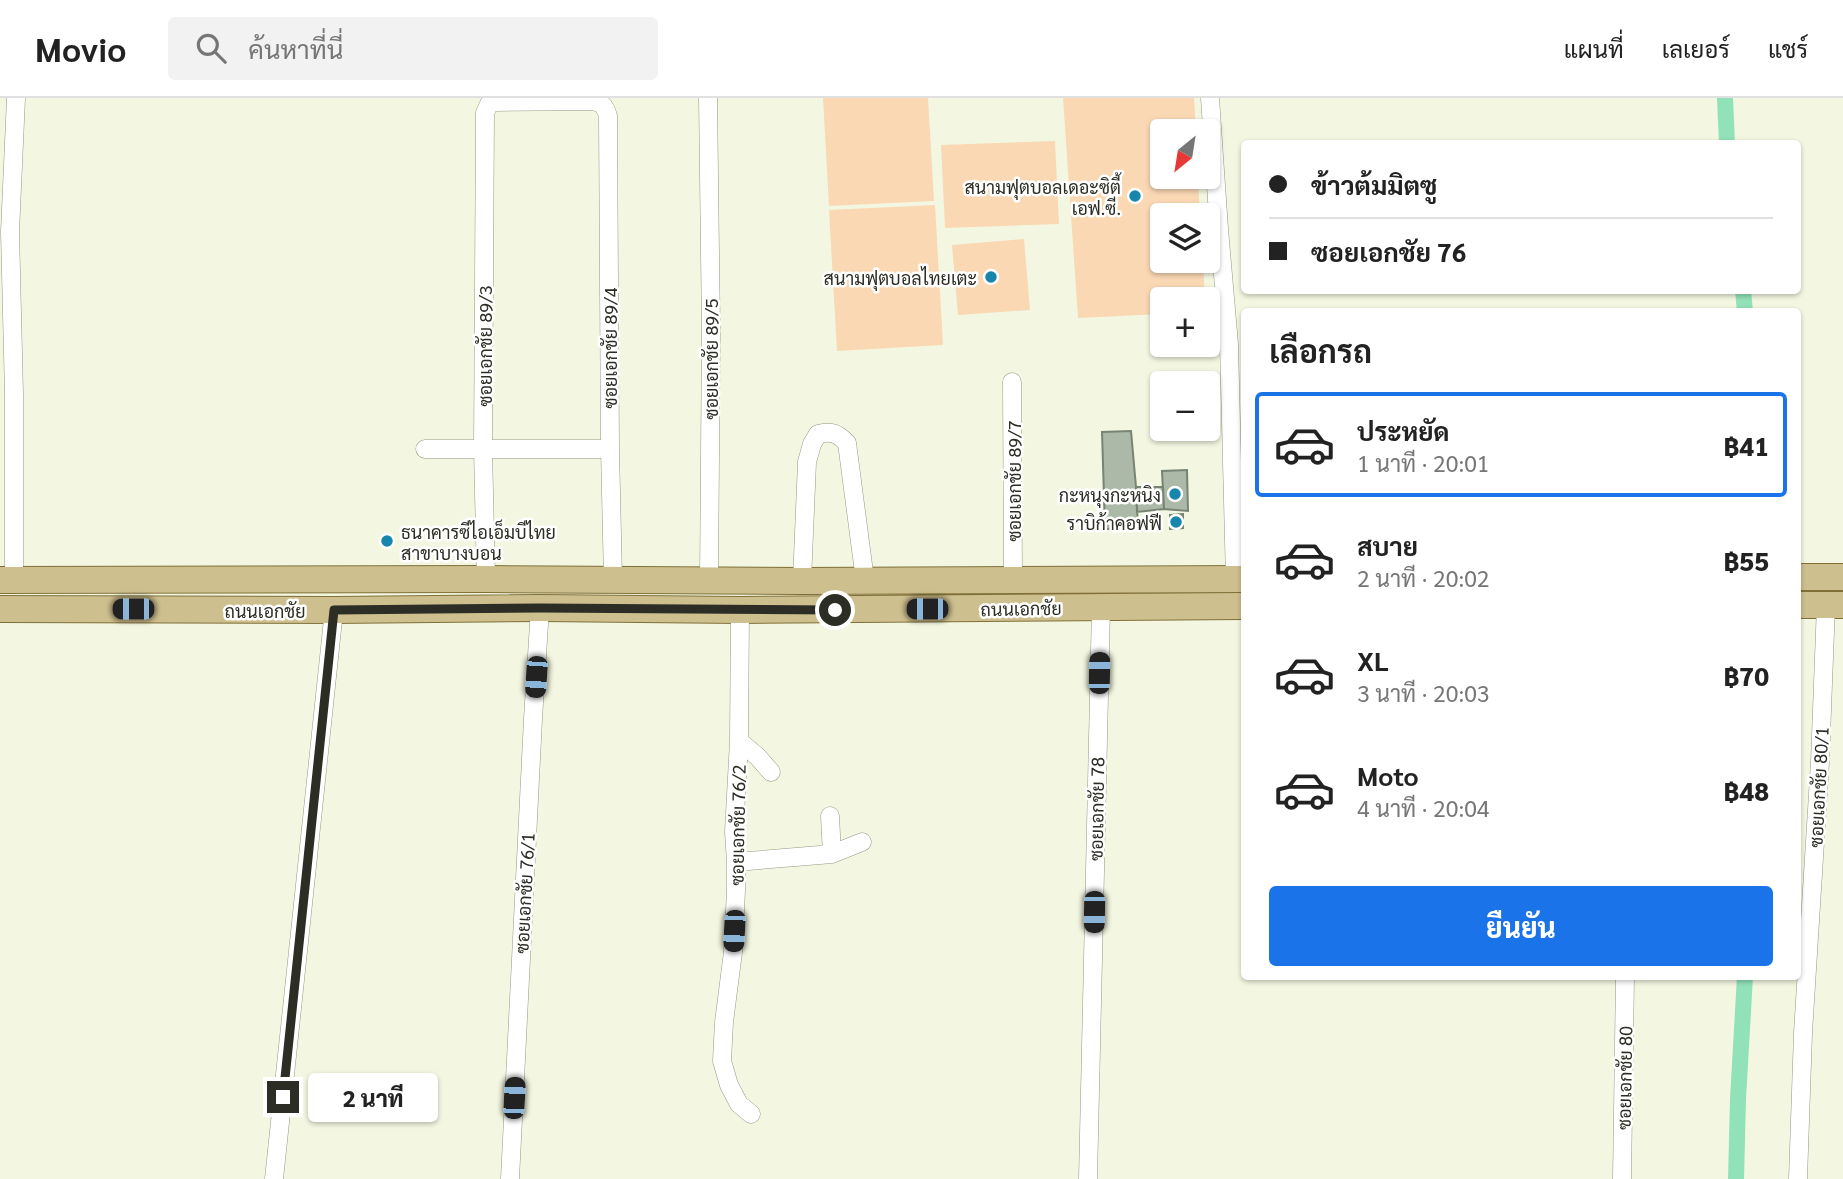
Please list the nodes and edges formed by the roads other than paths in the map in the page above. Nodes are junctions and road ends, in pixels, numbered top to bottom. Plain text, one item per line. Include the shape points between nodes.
1 (16, 98) edge
2 (708, 98) edge
3 (1210, 98) edge
4 (485, 113) joint
5 (6, 186) edge
6 (1012, 382) dead end
7 (425, 449) dead end
8 (484, 449) junction
9 (610, 449) junction
10 (1801, 577) edge
11 (1843, 578) edge
12 (486, 579) junction
13 (613, 579) junction
14 (1013, 579) junction
15 (1239, 579) edge
16 (7, 580) edge
17 (865, 580) junction
18 (709, 581) junction
19 (802, 581) junction
20 (1801, 605) edge
21 (1834, 605) edge
22 (1241, 606) edge
23 (1101, 607) junction
24 (540, 608) junction
25 (0, 609) edge
26 (334, 610) junction
27 (740, 610) junction
28 (739, 741) junction
29 (771, 772) dead end
30 (830, 816) dead end
31 (862, 842) dead end
32 (832, 854) junction
33 (736, 862) junction
34 (1625, 980) edge
35 (751, 1114) dead end
36 (274, 1179) edge
37 (510, 1179) edge
38 (1088, 1179) edge
39 (1622, 1179) edge
40 (1798, 1179) edge

1 - 5 street
2 - 18 street, ซอยเอกชัย 89/5
3 - 15 street via 1229,344
4 - 8 street, ซอยเอกชัย 89/3
4 - 9 street, ซอยเอกชัย 89/4 via 493,102 591,101 604,106 608,116
5 - 16 street via 14,394
6 - 14 street, ซอยเอกชัย 89/7
7 - 8 street
8 - 9 street
8 - 12 street, ซอยเอกชัย 89/3
9 - 13 street, ซอยเอกชัย 89/4
10 - 11 main road
12 - 13 main road, ถนนเอกชัย
12 - 16 main road, ถนนเอกชัย
13 - 18 main road, ถนนเอกชัย
14 - 15 main road, ถนนเอกชัย
14 - 17 main road, ถนนเอกชัย
17 - 19 main road, ถนนเอกชัย
17 - 19 street via 847,443 831,431 818,434 807,462
18 - 19 main road, ถนนเอกชัย
20 - 21 main road
21 - 40 street, ซอยเอกชัย 80/1 via 1803,1033
22 - 23 main road, ถนนเอกชัย
23 - 27 main road, ถนนเอกชัย
23 - 38 street, ซอยเอกชัย 78
24 - 26 main road, ถนนเอกชัย
24 - 27 main road, ถนนเอกชัย
24 - 37 street, ซอยเอกชัย 76/1
25 - 26 main road, ถนนเอกชัย
26 - 36 street
27 - 28 street, ซอยเอกชัย 76/2
28 - 29 street
28 - 33 street, ซอยเอกชัย 76/2
30 - 32 street
31 - 32 street
32 - 33 street
33 - 35 street, ซอยเอกชัย 76/2 via 722,1061 739,1104
34 - 39 street, ซอยเอกชัย 80

